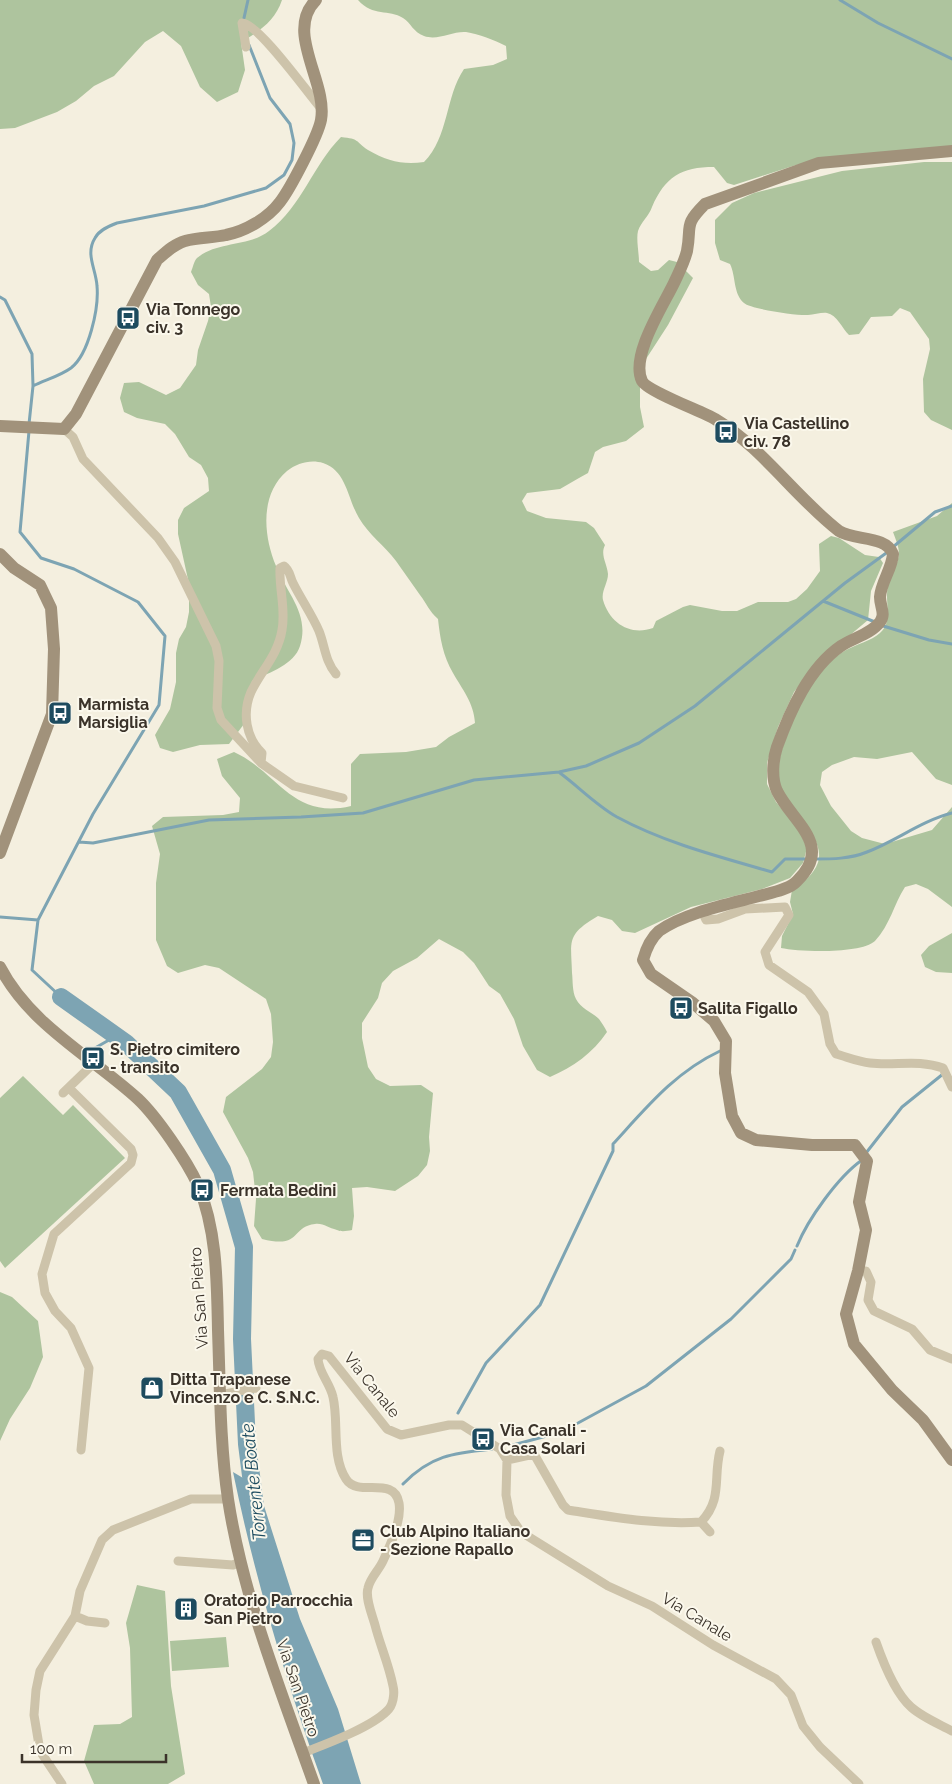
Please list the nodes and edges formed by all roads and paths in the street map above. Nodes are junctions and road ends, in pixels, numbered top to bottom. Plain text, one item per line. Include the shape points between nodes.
1 (316, 0) edge
2 (246, 47) dead end
3 (320, 107) junction
4 (952, 151) edge
5 (0, 426) edge
6 (64, 429) junction
7 (0, 554) edge
8 (336, 674) dead end
9 (261, 763) junction
10 (343, 798) dead end
11 (0, 853) edge
12 (702, 913) junction
13 (0, 967) edge
14 (93, 1064) junction
15 (952, 1086) edge
16 (858, 1270) junction
17 (952, 1359) edge
18 (252, 1389) dead end
19 (220, 1395) junction
20 (81, 1450) dead end
21 (720, 1451) dead end
22 (507, 1460) junction
23 (952, 1460) edge
24 (228, 1499) junction
25 (702, 1522) junction
26 (710, 1532) dead end
27 (178, 1561) dead end
28 (240, 1562) junction
29 (75, 1616) junction
30 (104, 1622) dead end
31 (876, 1642) dead end
32 (952, 1731) edge
33 (305, 1752) junction
34 (62, 1784) edge
35 (314, 1784) edge
36 (859, 1784) edge

1 - 3 street via 310,6 304,33
2 - 3 street via 242,23 252,25 263,36
3 - 6 street via 321,120 298,171 280,202 264,218 228,235 184,241 157,260 76,414
4 - 12 street via 819,163 705,204 693,216 687,229 683,264 641,354 639,371 650,390 691,406 735,432 841,532 886,545 893,554 880,597 884,613 881,621 840,647 820,665 797,699 776,748 773,773 776,790 813,847 810,866 796,883
5 - 6 street
6 - 9 street via 73,437 83,459 158,538 175,562 216,646 219,662 217,708 221,720
7 - 11 street via 40,585 51,608 54,649 52,714
8 - 9 street via 324,654 320,634 288,569 280,568 282,629 276,651 251,692 247,708 249,735 253,745 262,753
9 - 10 street via 294,786
12 - 15 street via 706,920 745,909 785,907 789,915 766,952 769,965 808,992 819,1006 836,1054 869,1063 932,1064 943,1068
12 - 16 street via 658,932 646,947 643,960 651,974 714,1021 726,1041 726,1082 732,1116 741,1133 756,1140 856,1145 867,1161 859,1202 866,1230
13 - 14 street, Via San Pietro via 7,981 30,1008
14 - 19 street, Via San Pietro via 148,1110 186,1165 202,1196 217,1266
14 - 20 street via 66,1090 131,1149 133,1155 131,1163 54,1234 42,1274 45,1293 55,1311 71,1328 89,1368
16 - 17 street via 866,1271 871,1282 868,1300 874,1311 912,1329 930,1350
16 - 23 street via 846,1314 854,1344 892,1390 924,1420
18 - 19 street
19 - 24 street, Via San Pietro
21 - 25 street via 716,1497 710,1513
22 - 25 street via 534,1454 568,1510 674,1524
22 - 33 street, Via Canale via 500,1449 462,1425 401,1435 387,1429 328,1356 322,1354 318,1359 334,1400 339,1462 346,1480 356,1486 387,1488 399,1503 398,1518 386,1552 368,1588 394,1688 392,1705 387,1712 348,1735
22 - 36 street, Via Canale via 506,1495 510,1516 521,1532 608,1586 652,1606 713,1645 776,1679 791,1695 803,1726
24 - 28 street, Via San Pietro
24 - 29 street via 190,1499 113,1530 95,1552 80,1591
25 - 26 street
27 - 28 street via 233,1565
28 - 33 street, Via San Pietro
29 - 30 street
29 - 34 street via 40,1671 34,1715 40,1751
31 - 32 street via 884,1664 912,1708
33 - 35 street, Via San Pietro

